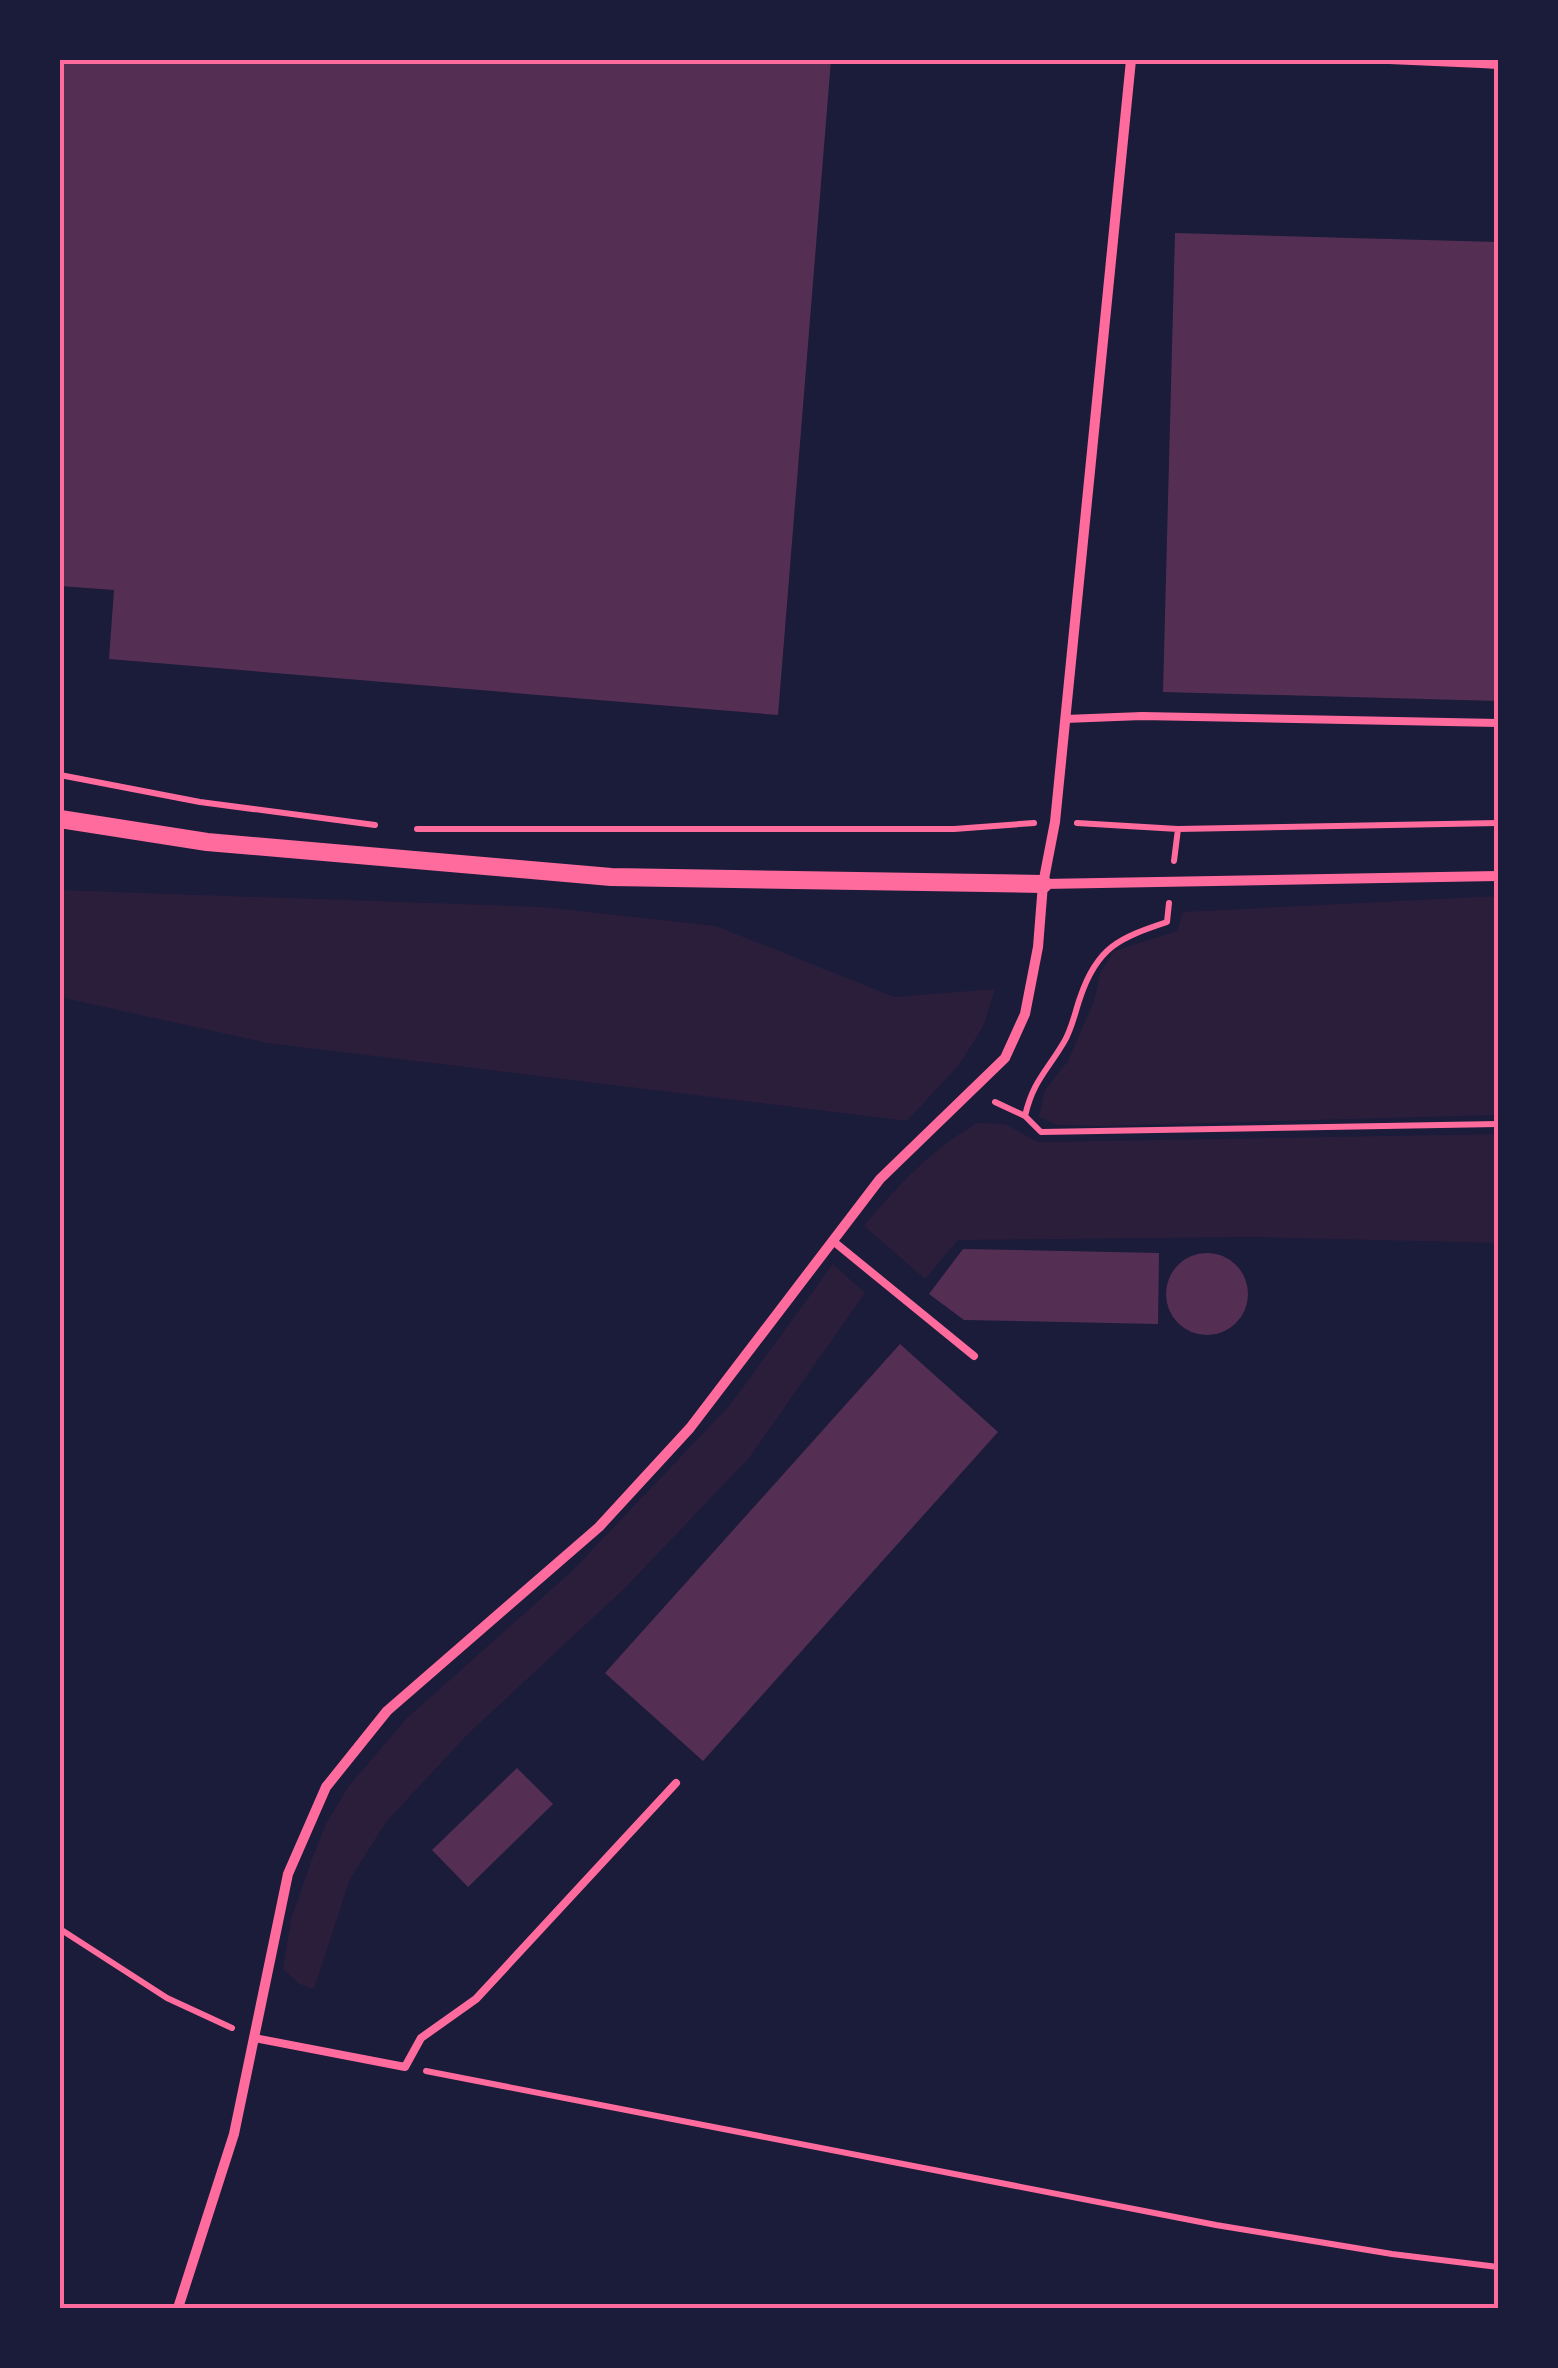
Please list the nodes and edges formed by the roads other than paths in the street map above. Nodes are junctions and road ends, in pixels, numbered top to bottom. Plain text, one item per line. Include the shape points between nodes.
1 (1131, 60) edge
2 (1389, 60) edge
3 (1483, 62) edge
4 (1498, 65) edge
5 (1065, 719) junction
6 (1498, 722) edge
7 (60, 819) edge
8 (1498, 876) edge
9 (1043, 884) junction
10 (834, 1241) junction
11 (974, 1356) dead end
12 (676, 1784) dead end
13 (254, 2038) junction
14 (178, 2308) edge

1 - 5 street
2 - 3 lane
3 - 4 lane
5 - 6 lane
5 - 9 street
7 - 9 street via 208,842 612,878
8 - 9 street
9 - 10 street via 1025,1014 1004,1058 880,1179
10 - 11 lane
10 - 13 street via 690,1428 612,1513 387,1711 326,1786 288,1874
12 - 13 lane via 476,1998 420,2038 406,2067
13 - 14 street via 234,2134

